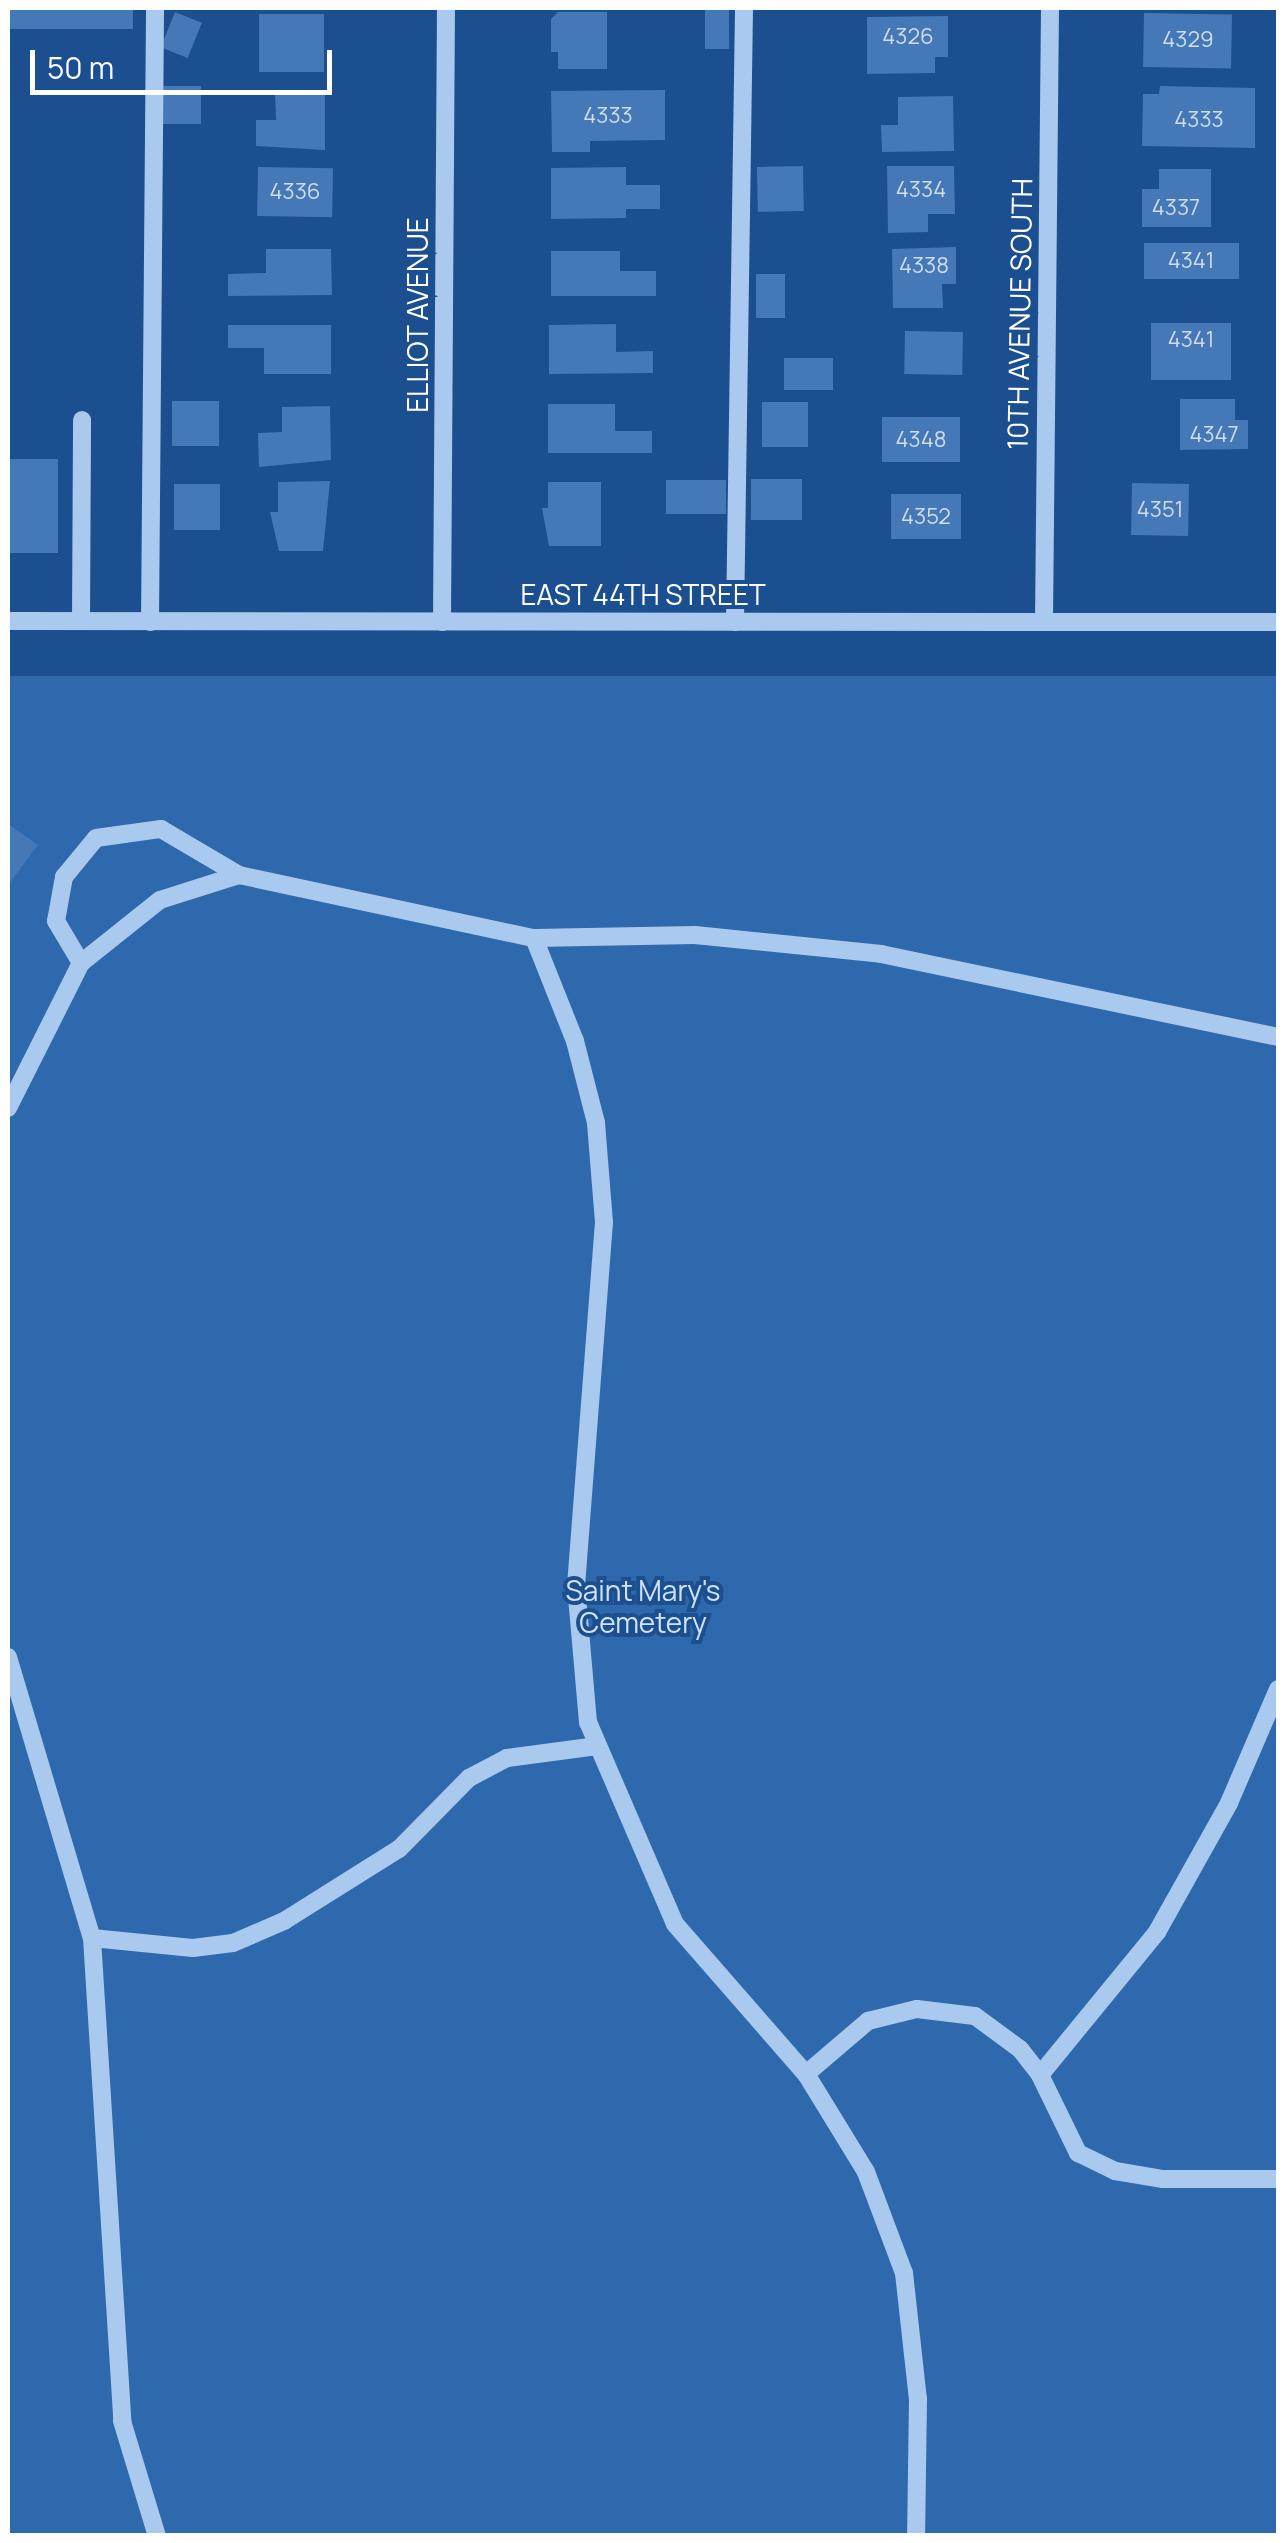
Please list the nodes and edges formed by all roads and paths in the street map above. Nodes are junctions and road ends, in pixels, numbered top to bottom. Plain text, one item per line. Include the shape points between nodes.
1 (155, 8) edge
2 (446, 8) edge
3 (744, 8) edge
4 (1050, 8) edge
5 (82, 420) dead end
6 (8, 621) edge
7 (80, 621) junction
8 (150, 622) junction
9 (442, 622) junction
10 (735, 622) junction
11 (1044, 622) junction
12 (1278, 622) edge
13 (239, 875) junction
14 (534, 938) junction
15 (80, 963) junction
16 (1278, 1037) edge
17 (8, 1108) edge
18 (8, 1657) edge
19 (1278, 1689) edge
20 (597, 1746) junction
21 (92, 1938) junction
22 (806, 2074) junction
23 (1040, 2074) junction
24 (1278, 2179) edge
25 (156, 2536) edge
26 (916, 2536) edge

1 - 8 street
2 - 9 street, ELLIOT AVENUE
3 - 10 street
4 - 11 street, 10TH AVENUE SOUTH
5 - 7 street
6 - 7 street, EAST 44TH STREET
7 - 8 street, EAST 44TH STREET
8 - 9 street, EAST 44TH STREET
9 - 10 street, EAST 44TH STREET
10 - 11 street, EAST 44TH STREET
11 - 12 street, EAST 44TH STREET
13 - 14 street
13 - 15 street via 160,900
13 - 15 street via 161,829 96,838 64,877 56,921
14 - 16 street via 695,935 881,954
14 - 20 street via 575,1041 596,1123 604,1222 576,1585 588,1722
15 - 17 street
18 - 21 street
19 - 23 street via 1229,1803 1157,1932
20 - 21 street via 507,1758 469,1778 400,1849 284,1921 232,1943 193,1948
20 - 22 street via 675,1924
21 - 25 street via 122,2421
22 - 23 street via 868,2021 917,2009 976,2016 1020,2049
22 - 26 street via 866,2172 904,2273 918,2399
23 - 24 street via 1078,2153 1116,2171 1163,2179

